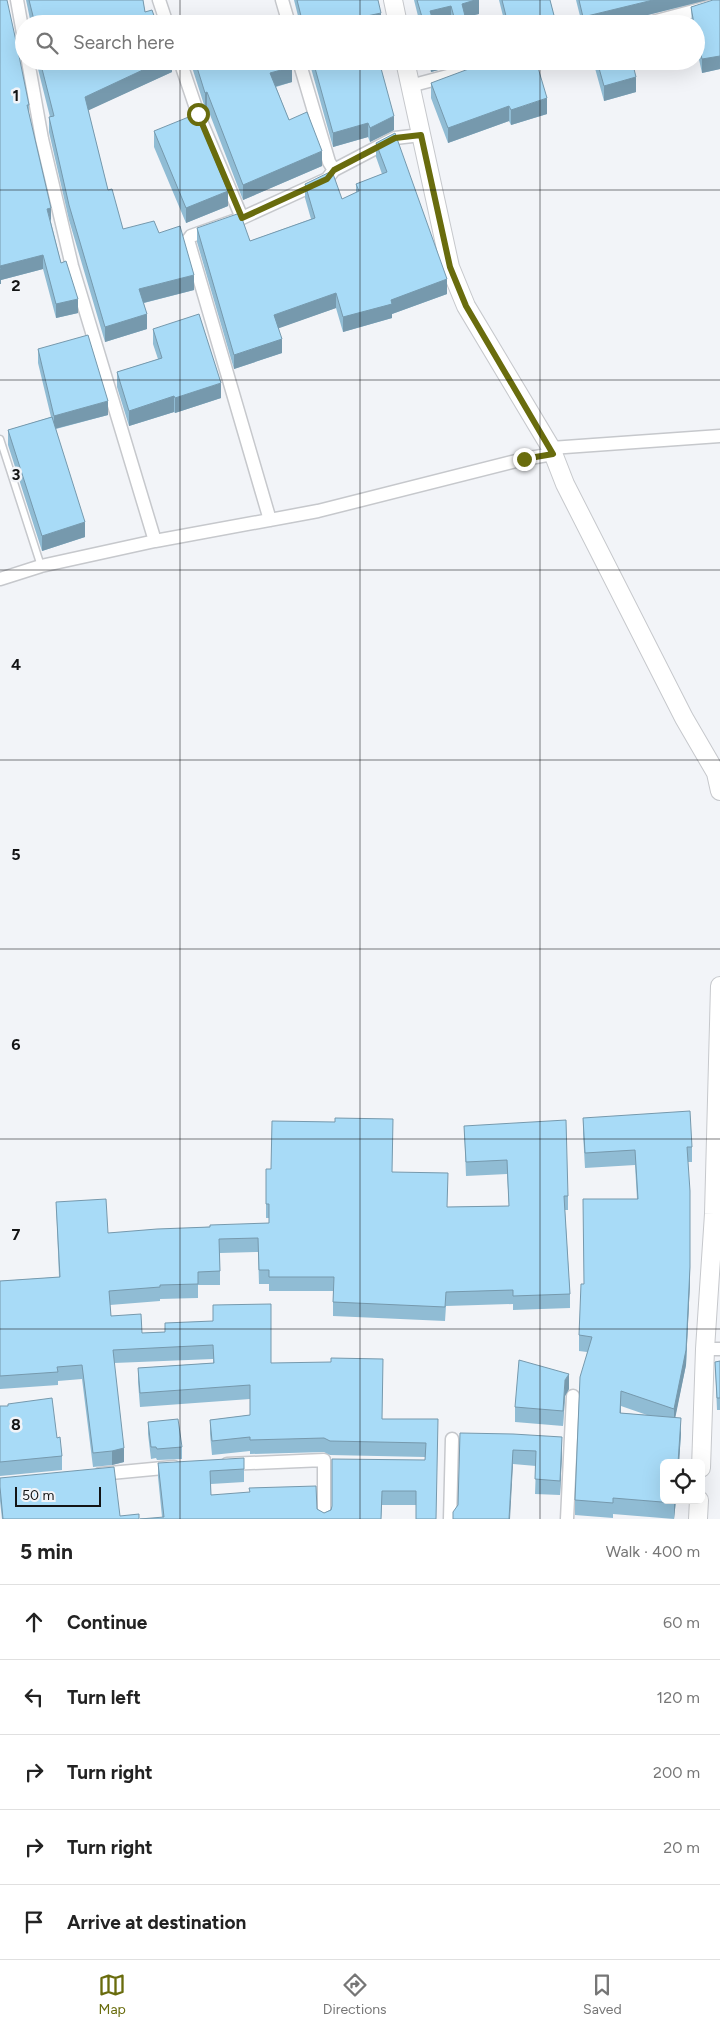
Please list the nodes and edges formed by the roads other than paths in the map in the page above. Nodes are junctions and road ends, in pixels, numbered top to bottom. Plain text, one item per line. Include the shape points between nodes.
1 (17, 0) edge
2 (159, 0) edge
3 (282, 0) edge
4 (393, 0) edge
5 (720, 4) edge
6 (20, 15) edge
7 (164, 15) edge
8 (286, 15) edge
9 (396, 15) edge
10 (679, 15) edge
11 (30, 70) edge
12 (183, 70) edge
13 (302, 70) edge
14 (407, 70) edge
15 (470, 70) edge
16 (410, 86) junction
17 (421, 135) junction
18 (334, 170) junction
19 (242, 218) junction
20 (720, 436) edge
21 (0, 439) edge
22 (552, 451) junction
23 (270, 520) junction
24 (155, 541) junction
25 (41, 566) junction
26 (0, 580) edge
27 (720, 791) edge
28 (720, 986) edge
29 (719, 1092) edge
30 (717, 1214) edge
31 (712, 1349) edge
32 (573, 1396) dead end
33 (452, 1439) dead end
34 (702, 1459) edge
35 (210, 1465) edge
36 (182, 1467) edge
37 (86, 1475) edge
38 (699, 1504) edge
39 (324, 1519) edge
40 (450, 1519) edge
41 (567, 1519) edge
42 (698, 1519) edge

1 - 6 street
2 - 7 street
3 - 8 street
4 - 9 street
5 - 10 street
11 - 24 street via 72,266
12 - 19 street
13 - 18 street
14 - 16 street
15 - 16 street
16 - 17 street
17 - 18 street via 395,138
17 - 22 street via 450,267 466,306
18 - 19 street via 327,179
19 - 23 street via 191,236 188,245
20 - 22 street
21 - 25 lane
22 - 23 street via 318,511
22 - 27 street via 565,484 684,718 716,773
23 - 24 street
24 - 25 street
25 - 26 street
28 - 29 street
29 - 30 street
30 - 31 street
31 - 34 street
32 - 41 street
33 - 40 street
35 - 39 street via 324,1460
36 - 37 street
38 - 42 street

